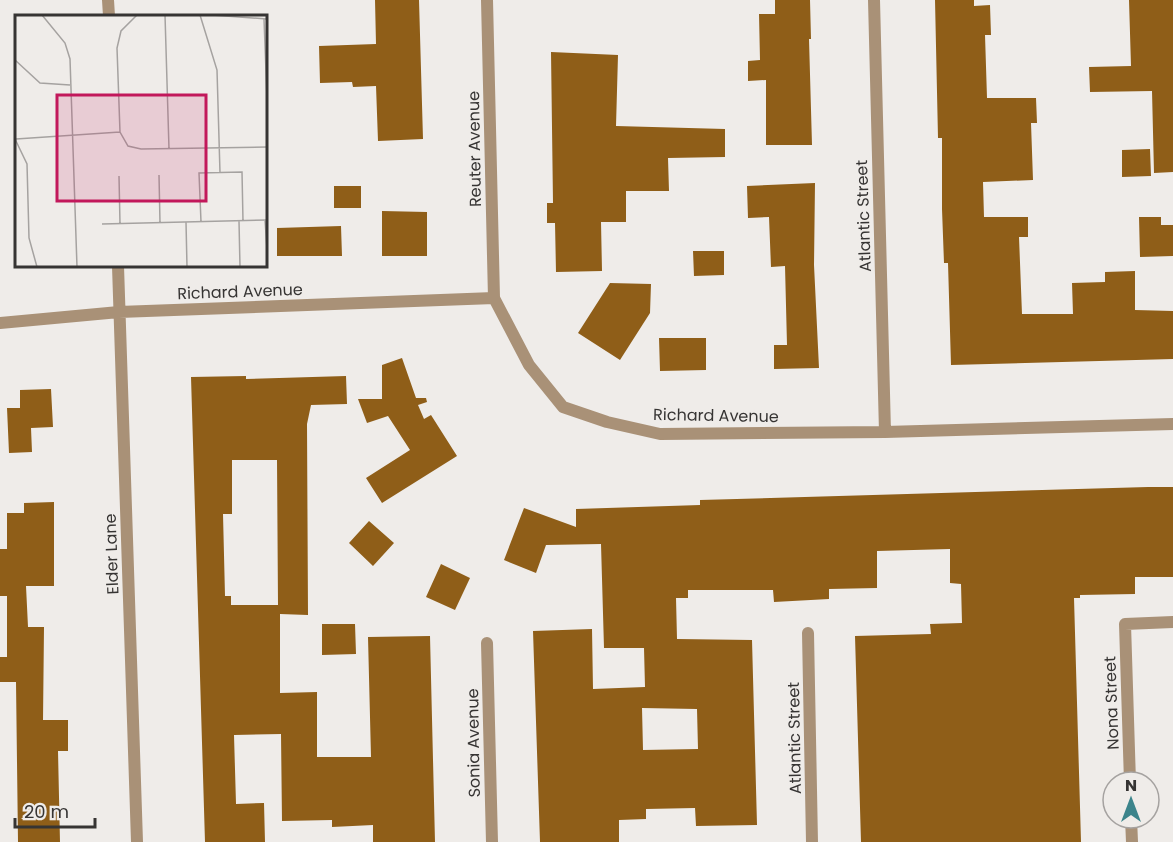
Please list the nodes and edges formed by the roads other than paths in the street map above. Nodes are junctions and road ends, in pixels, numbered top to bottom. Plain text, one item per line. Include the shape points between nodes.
1 (108, 0) edge
2 (487, 0) edge
3 (874, 0) edge
4 (109, 15) edge
5 (118, 267) edge
6 (494, 298) junction
7 (119, 312) junction
8 (0, 323) edge
9 (1173, 424) edge
10 (885, 432) junction
11 (1173, 622) edge
12 (808, 633) dead end
13 (487, 643) dead end
14 (1130, 770) edge
15 (137, 842) edge
16 (492, 842) edge
17 (812, 842) edge

1 - 4 street
2 - 6 street, Reuter Avenue
3 - 10 street, Atlantic Street
5 - 7 street, Elder Lane
6 - 7 street, Richard Avenue
6 - 10 street, Richard Avenue via 529,365 563,407 660,434
7 - 8 street, Richard Avenue
7 - 15 street, Elder Lane
9 - 10 street, Richard Avenue
11 - 14 street, Nona Street via 1125,624
12 - 17 street, Atlantic Street
13 - 16 street, Sonia Avenue

